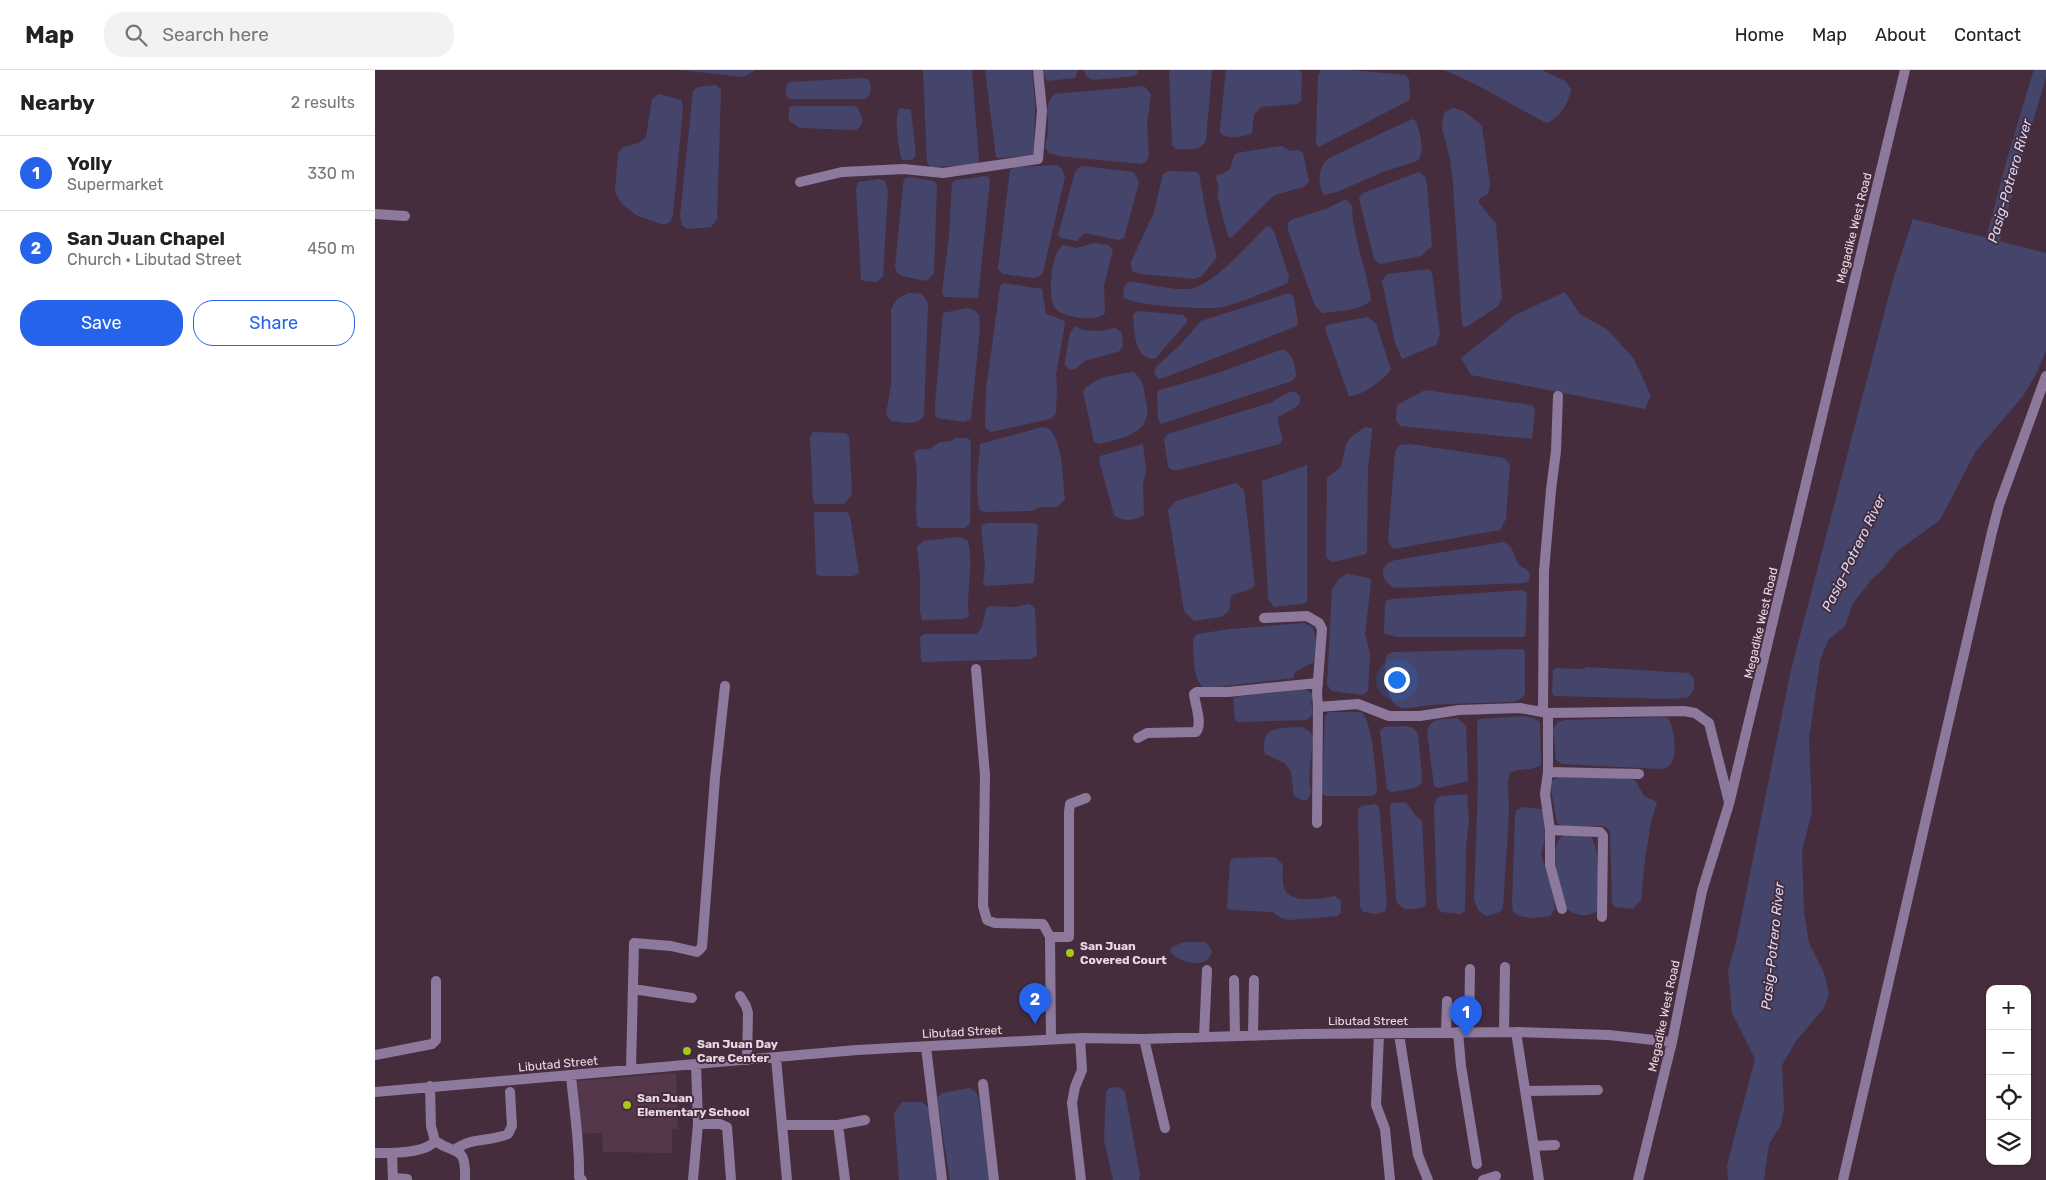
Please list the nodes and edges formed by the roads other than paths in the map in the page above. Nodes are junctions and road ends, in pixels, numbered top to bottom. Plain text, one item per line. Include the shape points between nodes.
1 (1039, 70) edge
2 (1905, 70) edge
3 (800, 182) dead end
4 (375, 214) edge
5 (405, 216) dead end
6 (2046, 376) edge
7 (1559, 396) dead end
8 (1264, 618) dead end
9 (977, 669) dead end
10 (1318, 683) junction
11 (725, 686) dead end
12 (1318, 707) junction
13 (1545, 712) junction
14 (1138, 738) dead end
15 (1548, 772) junction
16 (1639, 774) dead end
17 (1086, 798) dead end
18 (1729, 804) junction
19 (1317, 822) dead end
20 (1551, 830) junction
21 (1562, 909) dead end
22 (1603, 916) dead end
23 (1050, 937) junction
24 (1505, 967) dead end
25 (1470, 969) dead end
26 (1207, 970) dead end
27 (1235, 980) dead end
28 (1254, 980) dead end
29 (436, 981) dead end
30 (633, 989) junction
31 (740, 996) dead end
32 (691, 998) dead end
33 (1447, 1001) dead end
34 (1446, 1032) junction
35 (1458, 1032) junction
36 (1469, 1032) junction
37 (1504, 1032) junction
38 (1516, 1032) junction
39 (1379, 1034) junction
40 (1399, 1034) junction
41 (1235, 1036) junction
42 (1253, 1036) junction
43 (1204, 1037) junction
44 (1080, 1038) junction
45 (1051, 1039) junction
46 (1145, 1039) junction
47 (1673, 1042) junction
48 (926, 1047) junction
49 (375, 1055) edge
50 (776, 1058) junction
51 (747, 1060) junction
52 (696, 1064) junction
53 (631, 1069) junction
54 (571, 1076) junction
55 (983, 1084) dead end
56 (430, 1086) junction
57 (1598, 1090) dead end
58 (1526, 1091) junction
59 (375, 1092) edge
60 (510, 1092) dead end
61 (865, 1120) dead end
62 (698, 1124) junction
63 (782, 1125) junction
64 (838, 1125) junction
65 (1165, 1128) dead end
66 (435, 1141) junction
67 (1535, 1146) junction
68 (1555, 1146) dead end
69 (456, 1149) junction
70 (375, 1152) edge
71 (392, 1153) junction
72 (1477, 1164) dead end
73 (1496, 1176) dead end
74 (393, 1179) edge
75 (407, 1180) edge
76 (465, 1180) edge
77 (582, 1180) edge
78 (693, 1180) edge
79 (731, 1180) edge
80 (787, 1180) edge
81 (845, 1180) edge
82 (942, 1180) edge
83 (994, 1180) edge
84 (1081, 1180) edge
85 (1390, 1180) edge
86 (1428, 1180) edge
87 (1483, 1180) edge
88 (1539, 1180) edge
89 (1639, 1180) edge
90 (1843, 1180) edge

1 - 3 street via 1042,111 1038,159 943,173 904,169 842,172
2 - 18 street, Megadike West Road
4 - 5 street
6 - 90 street via 1992,532
7 - 13 street via 1544,571
8 - 10 street via 1307,616 1319,623 1322,629
9 - 23 street via 985,774 983,906 987,920 995,924 1043,924
10 - 12 street
10 - 14 street via 1197,692 1194,694 1199,725 1196,732 1147,733
11 - 30 street via 702,947 697,952 634,942
12 - 13 street via 1358,704 1389,716 1520,708
12 - 19 street
13 - 15 street
13 - 18 street via 1695,712 1709,723
15 - 16 street
15 - 20 street via 1545,794
17 - 23 street via 1070,804 1069,812 1069,937
18 - 47 street, Megadike West Road via 1702,891
20 - 21 street via 1550,865
20 - 22 street via 1601,832
23 - 45 street
24 - 37 street
25 - 36 street
26 - 43 street
27 - 41 street
28 - 42 street
29 - 49 street via 436,1040 432,1044
30 - 32 street
30 - 53 street
31 - 51 street via 747,1013
33 - 34 street
34 - 35 street, Libutad Street
34 - 40 street, Libutad Street
35 - 36 street, Libutad Street
35 - 72 street
36 - 37 street, Libutad Street
37 - 38 street, Libutad Street
38 - 47 street, Libutad Street via 1609,1035
38 - 58 street
39 - 40 street, Libutad Street
39 - 42 street, Libutad Street
39 - 85 street via 1376,1105 1385,1129
40 - 86 street via 1418,1156
41 - 42 street, Libutad Street
41 - 43 street, Libutad Street
43 - 46 street, Libutad Street
44 - 45 street, Libutad Street
44 - 46 street, Libutad Street
44 - 84 street via 1081,1070 1072,1103
45 - 48 street, Libutad Street
46 - 65 street
47 - 89 street, Megadike West Road
48 - 50 street, Libutad Street
48 - 82 street
50 - 51 street, Libutad Street
50 - 63 street
51 - 52 street, Libutad Street
52 - 53 street, Libutad Street
52 - 62 street
53 - 54 street, Libutad Street
54 - 56 street, Libutad Street
54 - 77 street via 579,1178
55 - 83 street
56 - 59 street, Libutad Street
56 - 66 street via 431,1126
57 - 58 street
58 - 67 street
60 - 69 street via 512,1126 508,1134 466,1143
61 - 64 street
62 - 78 street
62 - 79 street via 727,1127
63 - 64 street
63 - 80 street
64 - 81 street
66 - 69 street
66 - 71 street via 426,1148
67 - 68 street
67 - 88 street
69 - 76 street via 465,1162
70 - 71 street
71 - 74 street
73 - 87 street
74 - 75 street

